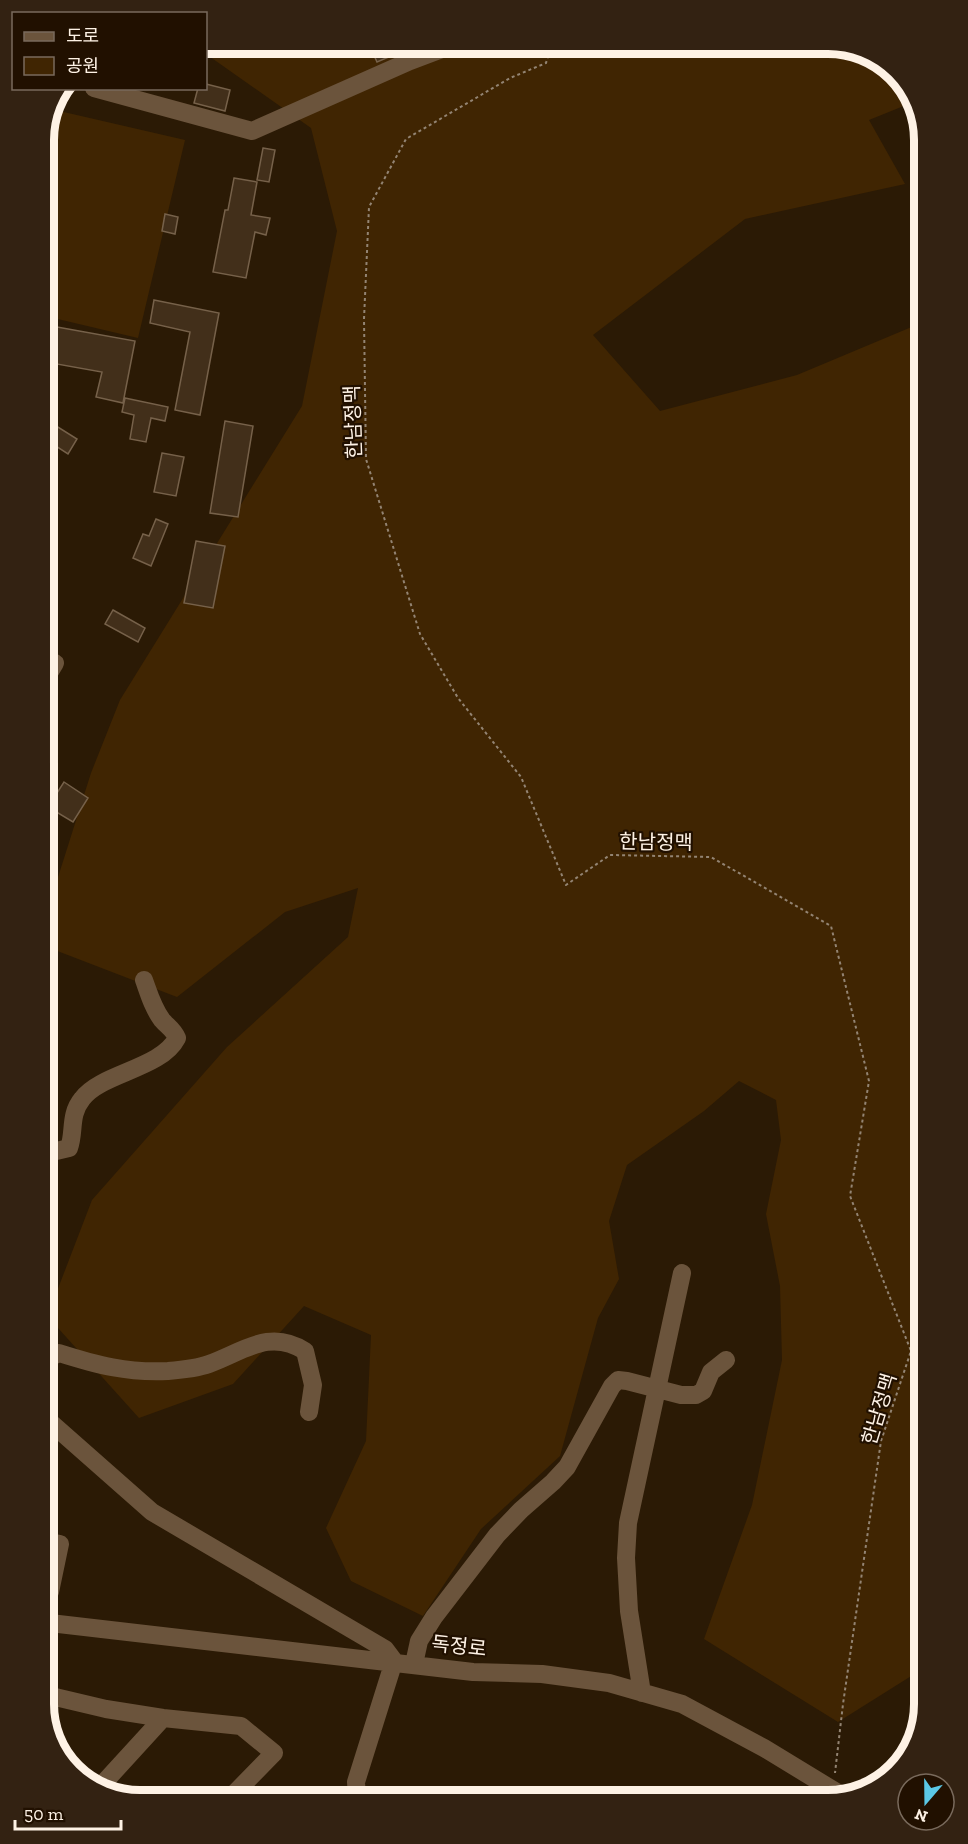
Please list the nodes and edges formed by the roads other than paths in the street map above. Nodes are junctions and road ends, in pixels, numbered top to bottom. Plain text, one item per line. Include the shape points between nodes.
1 (429, 54) edge
2 (101, 90) edge
3 (144, 980) dead end
4 (54, 1152) edge
5 (682, 1273) dead end
6 (54, 1356) edge
7 (726, 1359) dead end
8 (657, 1390) junction
9 (309, 1412) dead end
10 (54, 1426) edge
11 (54, 1543) edge
12 (54, 1573) edge
13 (54, 1623) edge
14 (394, 1661) junction
15 (414, 1664) junction
16 (642, 1693) junction
17 (54, 1697) edge
18 (164, 1718) junction
19 (105, 1782) edge
20 (239, 1790) edge
21 (356, 1790) edge
22 (831, 1790) edge

1 - 2 street via 252,131
3 - 4 street via 154,1008 177,1038 142,1066 92,1089 80,1101 72,1120 69,1148
5 - 8 street
6 - 9 street via 59,1353 116,1370 169,1371 208,1365 246,1346 278,1341 294,1344 304,1351 313,1385
7 - 8 street via 711,1372 703,1391 696,1395
8 - 15 street via 618,1380 612,1386 567,1467 497,1535 434,1617 419,1641
8 - 16 street via 628,1523 626,1558 629,1611
10 - 14 street via 152,1512 385,1649
11 - 12 street via 60,1544
13 - 14 street, 독정로
14 - 15 street, 독정로
14 - 21 street
15 - 16 street, 독정로 via 473,1672 542,1674 609,1683
16 - 22 street, 독정로 via 682,1704
17 - 18 street
18 - 19 street
18 - 20 street via 241,1726 274,1753

